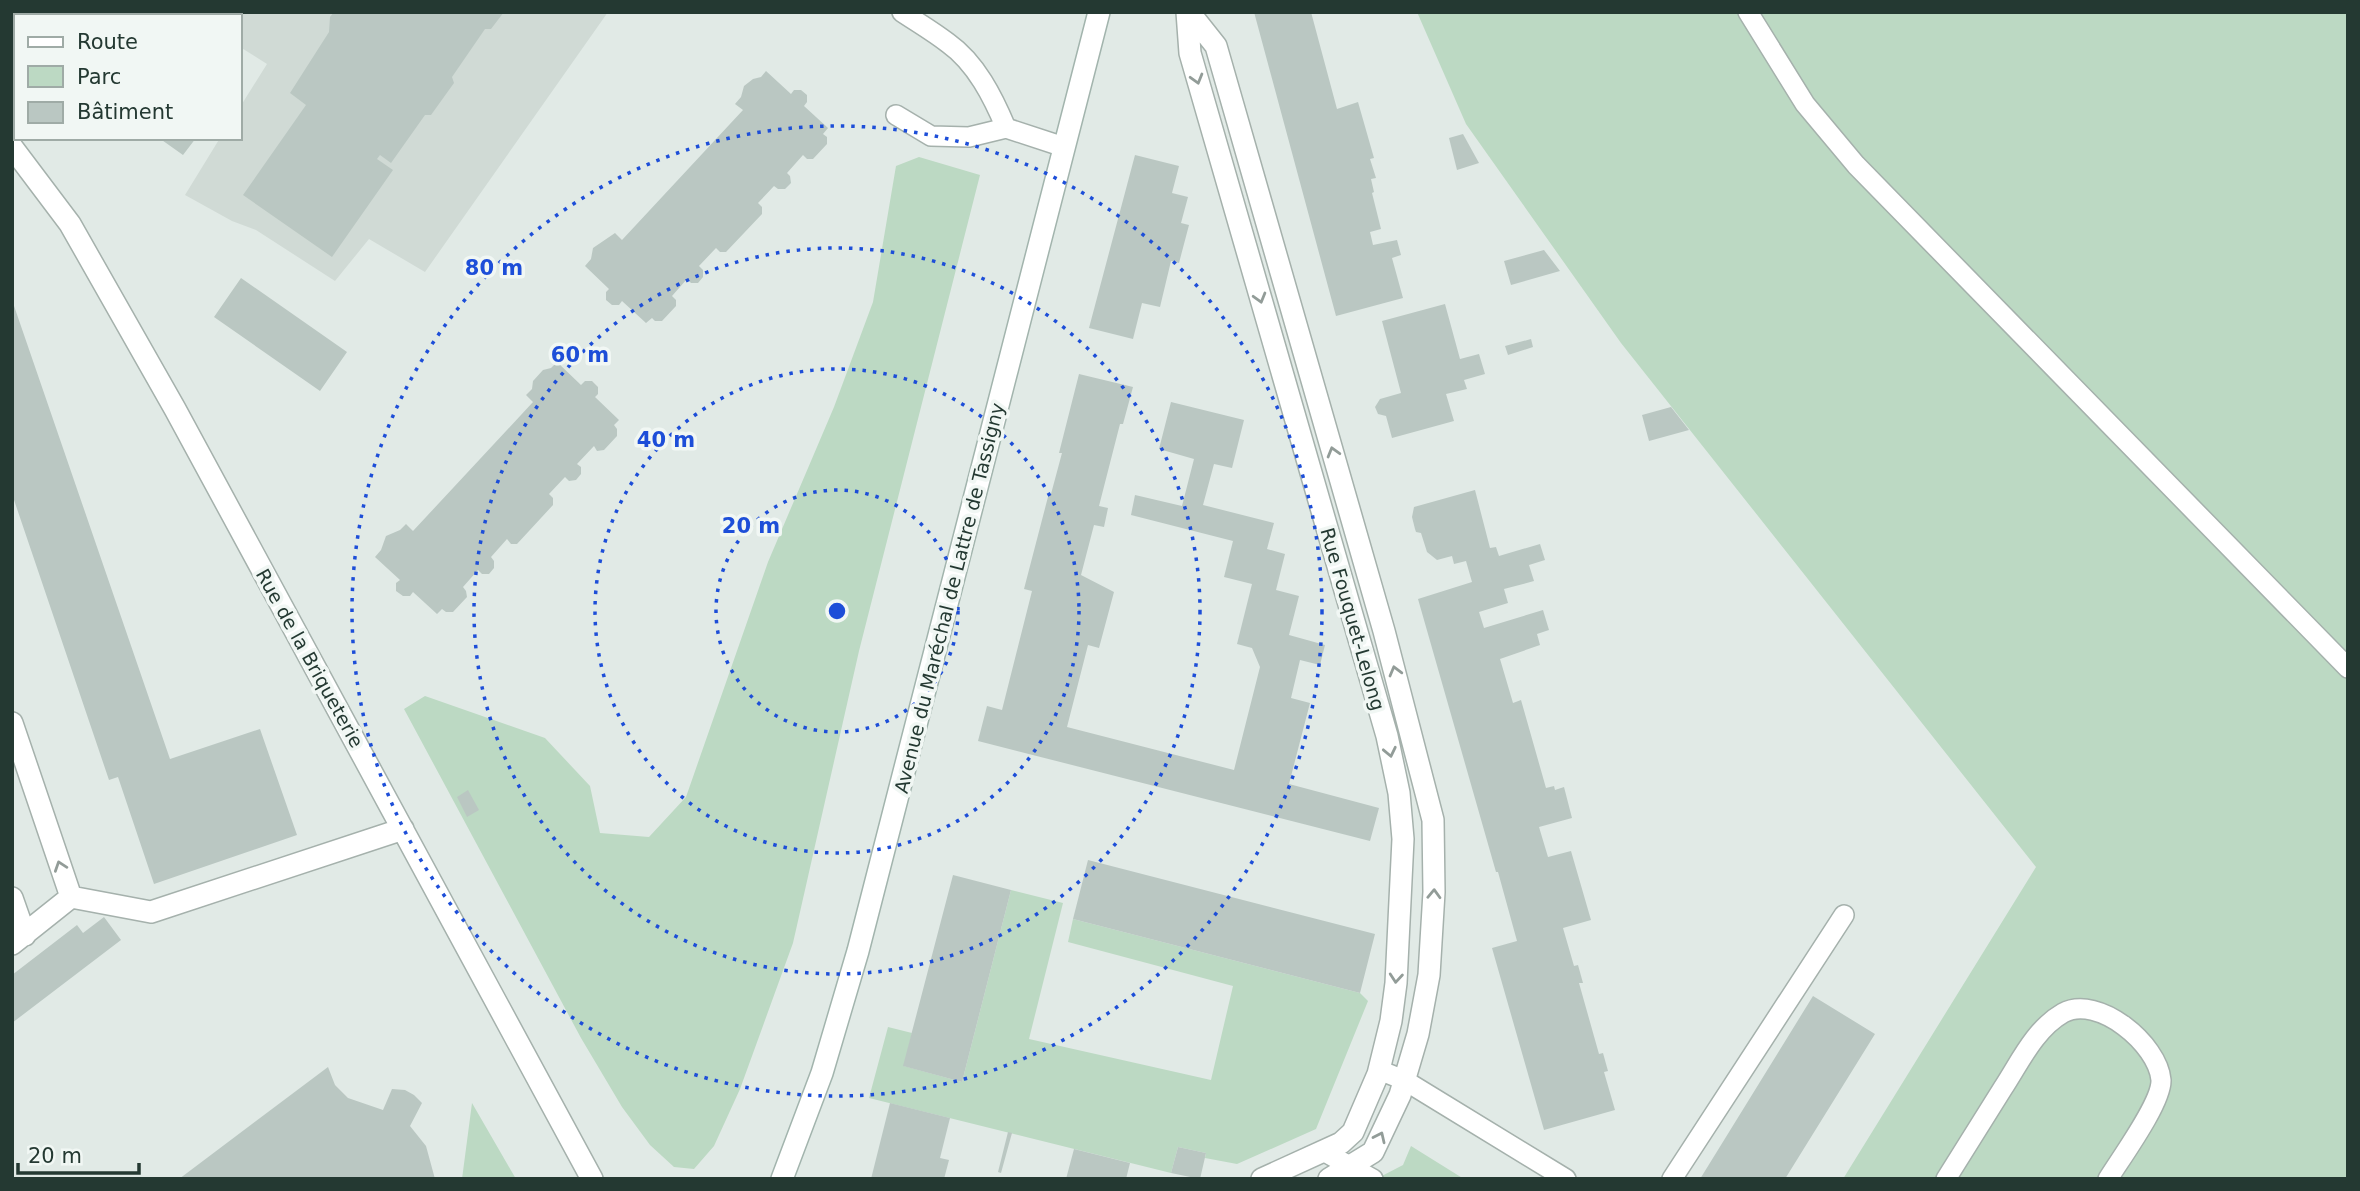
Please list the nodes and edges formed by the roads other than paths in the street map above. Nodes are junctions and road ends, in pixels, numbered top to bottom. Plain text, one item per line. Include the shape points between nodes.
1 (902, 12) edge
2 (1100, 12) edge
3 (1188, 12) edge
4 (1748, 12) edge
5 (896, 115) dead end
6 (1006, 128) junction
7 (12, 147) edge
8 (1064, 147) junction
9 (2348, 668) edge
10 (12, 723) edge
11 (403, 829) junction
12 (71, 897) junction
13 (12, 898) edge
14 (1844, 915) dead end
15 (18, 940) edge
16 (1380, 1070) junction
17 (1404, 1080) junction
18 (1323, 1151) junction
19 (1351, 1166) junction
20 (592, 1179) edge
21 (782, 1179) edge
22 (1262, 1179) edge
23 (1329, 1179) edge
24 (1373, 1179) edge
25 (1566, 1179) edge
26 (1672, 1179) edge
27 (1946, 1179) edge
28 (2108, 1179) edge

1 - 6 lane via 960,53 992,95
2 - 8 street, Avenue du Maréchal de Lattre de Tassigny
3 -> 16 street, Rue Fouquet-Lelong via 1190,53 1387,736 1399,793 1403,849 1396,984
17 -> 3 street, Rue Fouquet-Lelong via 1429,975 1433,820 1384,631 1216,46
4 - 9 lane via 1805,104 1856,165
5 - 6 lane via 931,136 969,136
6 - 8 lane
7 - 11 street, Rue de la Briqueterie via 70,224
8 - 21 street, Avenue du Maréchal de Lattre de Tassigny via 858,951
12 -> 10 street
11 - 12 street via 151,912
11 - 20 street, Rue de la Briqueterie
12 - 15 street
13 - 15 street
14 - 26 lane
16 - 17 lane
16 - 18 street, Rue Fouquet-Lelong via 1353,1132
19 -> 17 street, Rue Fouquet-Lelong via 1373,1152
17 - 25 lane
18 - 19 lane
18 - 22 street, Rue Fouquet-Lelong
19 - 23 street, Rue Fouquet-Lelong
19 - 24 lane
27 - 28 lane via 2040,1031 2064,1012 2083,1008 2102,1012 2132,1032 2153,1057 2161,1080 2158,1099

